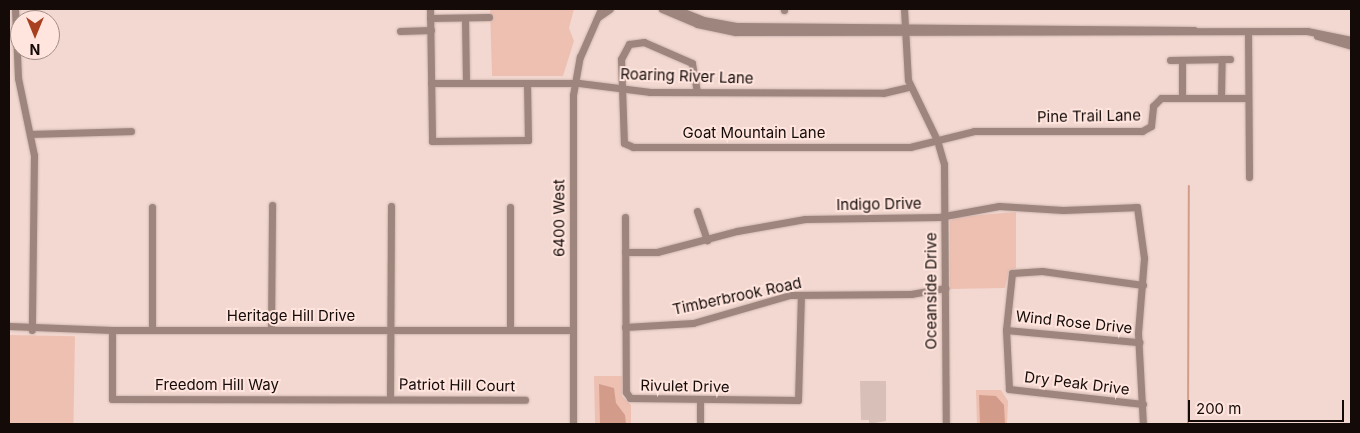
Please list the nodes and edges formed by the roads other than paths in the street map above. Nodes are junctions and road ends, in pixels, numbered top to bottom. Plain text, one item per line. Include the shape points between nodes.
1 (15, 9) edge
2 (430, 9) edge
3 (602, 9) edge
4 (610, 9) edge
5 (662, 9) edge
6 (676, 9) edge
7 (904, 12) edge
8 (598, 17) junction
9 (430, 18) junction
10 (465, 18) junction
11 (489, 18) dead end
12 (904, 29) junction
13 (431, 30) junction
14 (400, 31) dead end
15 (1248, 32) junction
16 (1289, 32) junction
17 (1351, 40) edge
18 (1351, 46) edge
19 (1230, 59) dead end
20 (1170, 60) dead end
21 (1182, 60) junction
22 (1222, 60) junction
23 (431, 83) junction
24 (466, 83) junction
25 (527, 83) junction
26 (574, 83) junction
27 (910, 87) junction
28 (622, 89) junction
29 (697, 92) junction
30 (1182, 98) junction
31 (1222, 98) junction
32 (1248, 98) junction
33 (131, 131) dead end
34 (32, 134) junction
35 (938, 140) junction
36 (1249, 177) dead end
37 (272, 205) dead end
38 (152, 206) dead end
39 (391, 206) dead end
40 (510, 207) dead end
41 (697, 212) dead end
42 (945, 216) junction
43 (625, 217) dead end
44 (707, 240) junction
45 (625, 252) junction
46 (1143, 286) junction
47 (945, 288) junction
48 (801, 295) junction
49 (9, 326) edge
50 (625, 327) junction
51 (510, 329) junction
52 (32, 330) junction
53 (112, 330) junction
54 (152, 330) junction
55 (271, 330) junction
56 (390, 330) junction
57 (573, 330) junction
58 (1006, 330) junction
59 (1139, 342) junction
60 (390, 398) junction
61 (525, 400) dead end
62 (700, 401) junction
63 (1143, 404) junction
64 (573, 424) edge
65 (700, 424) edge
66 (946, 424) edge
67 (1143, 424) edge

1 - 34 street via 18,78
2 - 9 street
3 - 8 street, 6400 West
4 - 8 street, 6400 West
5 - 12 street via 697,24 725,31
6 - 12 street via 703,20 736,26
7 - 12 street, Oceanside Drive
8 - 26 street, 6400 West via 583,46
9 - 10 street
9 - 13 street
10 - 11 street
10 - 24 street
12 - 15 street
12 - 27 street, Oceanside Drive
13 - 14 street
13 - 23 street
15 - 16 street
15 - 32 street
16 - 17 street via 1324,33
16 - 18 street
19 - 22 street
20 - 21 street
21 - 22 street
21 - 30 street
22 - 31 street
23 - 24 street, Roaring River Lane
23 - 25 street via 432,141 528,140
24 - 25 street, Roaring River Lane
25 - 26 street, Roaring River Lane
26 - 28 street, Roaring River Lane
26 - 57 street, 6400 West
27 - 29 street, Roaring River Lane via 883,93
27 - 35 street, Oceanside Drive
28 - 29 street, Roaring River Lane
28 - 29 street, Goat Mountain Lane via 622,54 629,44 641,41 693,64
28 - 35 street, Goat Mountain Lane via 622,138 630,147 910,147
30 - 31 street, Pine Trail Lane
30 - 35 street, Pine Trail Lane via 1157,100 1152,123 1145,130 974,131
31 - 32 street, Pine Trail Lane
32 - 36 street
33 - 34 street
34 - 52 street
35 - 42 street, Oceanside Drive via 944,164
37 - 55 street
38 - 54 street
39 - 56 street
40 - 51 street
41 - 44 street
42 - 44 street, Indigo Drive via 795,220
42 - 46 street, Indigo Drive via 999,206 1063,210 1137,207
42 - 47 street, Oceanside Drive
43 - 45 street, Rivulet Drive
44 - 45 street, Indigo Drive via 657,252
45 - 50 street, Rivulet Drive
46 - 58 street via 1042,271 1012,273
46 - 59 street
47 - 48 street, Timberbrook Road via 911,294
47 - 66 street, Oceanside Drive
48 - 50 street, Timberbrook Road via 693,323
48 - 62 street, Rivulet Drive via 798,400
49 - 52 street, Heritage Hill Drive
50 - 62 street, Rivulet Drive via 626,392 630,398
51 - 56 street, Heritage Hill Drive
51 - 57 street, Heritage Hill Drive
52 - 53 street, Heritage Hill Drive
53 - 54 street, Heritage Hill Drive
53 - 60 street, Freedom Hill Way via 112,399
54 - 55 street, Heritage Hill Drive
55 - 56 street, Heritage Hill Drive
56 - 60 street
57 - 64 street, 6400 West
58 - 59 street, Wind Rose Drive
58 - 63 street, Dry Peak Drive via 1009,389
59 - 63 street
60 - 61 street, Patriot Hill Court
62 - 65 street
63 - 67 street

